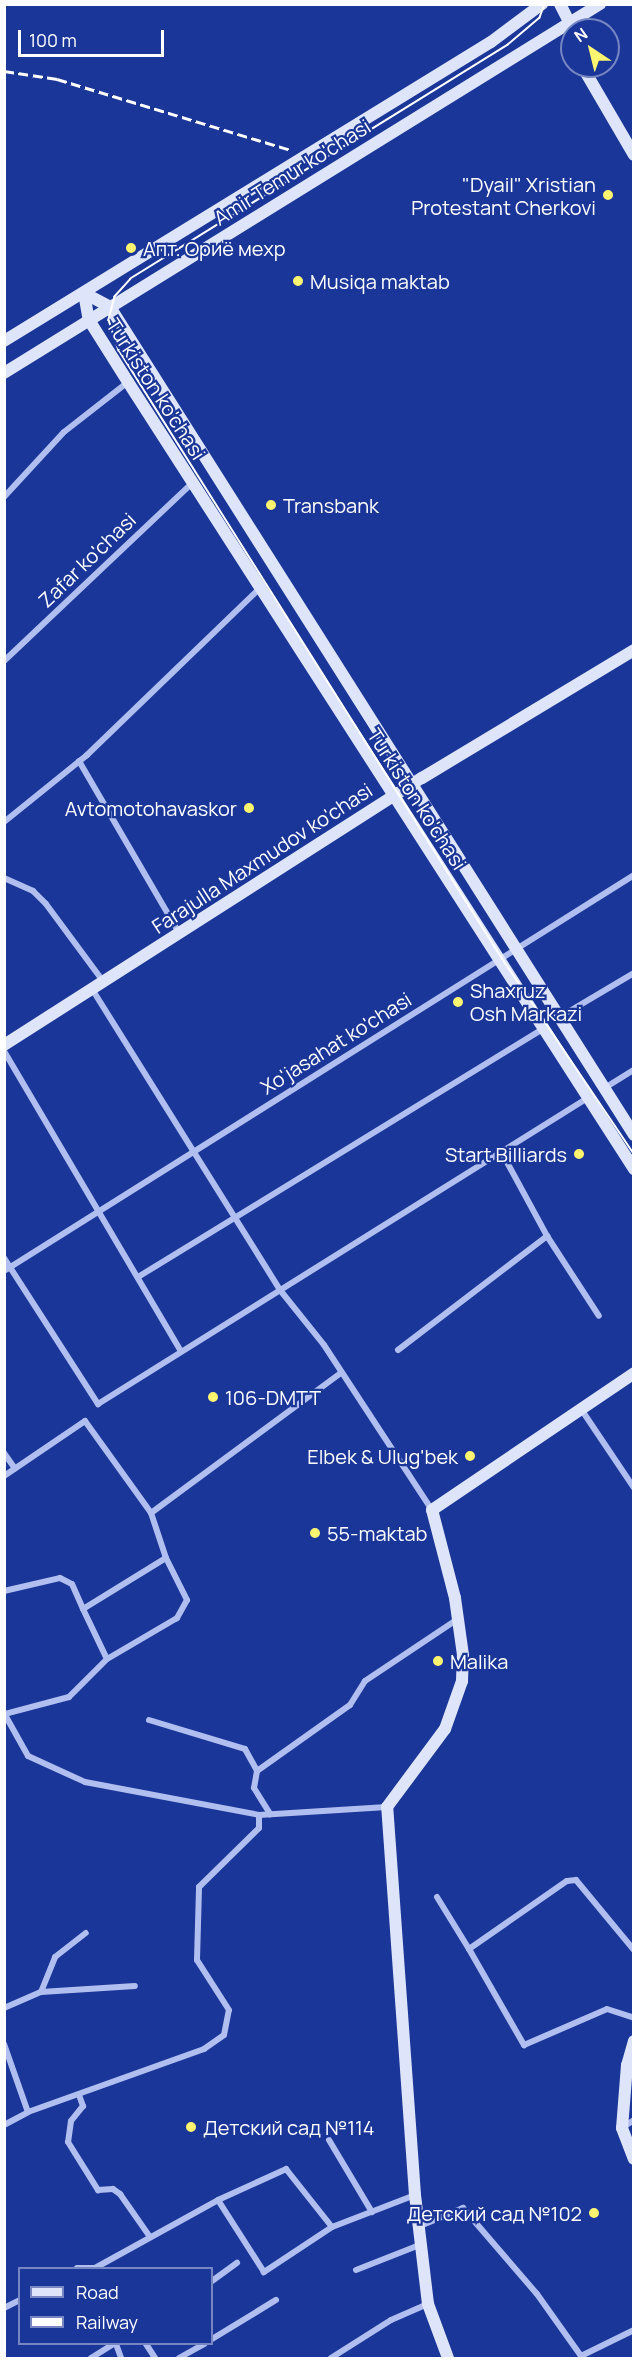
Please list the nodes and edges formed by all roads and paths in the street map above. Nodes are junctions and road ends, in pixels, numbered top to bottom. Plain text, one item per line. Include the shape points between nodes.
1 (542, 4) edge
2 (560, 4) edge
3 (600, 4) edge
4 (567, 18) edge
5 (581, 18) edge
6 (560, 32) edge
7 (589, 78) edge
8 (633, 155) edge
9 (84, 293) junction
10 (110, 307) junction
11 (89, 320) junction
12 (4, 341) edge
13 (4, 373) edge
14 (128, 382) junction
15 (193, 482) junction
16 (4, 497) edge
17 (260, 588) junction
18 (633, 650) edge
19 (4, 661) edge
20 (79, 761) junction
21 (412, 785) junction
22 (392, 798) junction
23 (4, 822) edge
24 (633, 875) edge
25 (4, 878) edge
26 (179, 933) junction
27 (514, 951) junction
28 (498, 961) junction
29 (633, 973) edge
30 (103, 982) junction
31 (92, 989) junction
32 (558, 1019) junction
33 (542, 1029) junction
34 (4, 1045) edge
35 (4, 1051) edge
36 (633, 1070) edge
37 (602, 1089) junction
38 (586, 1099) junction
39 (633, 1135) edge
40 (191, 1152) junction
41 (502, 1152) junction
42 (633, 1169) edge
43 (99, 1212) junction
44 (235, 1219) junction
45 (547, 1236) junction
46 (4, 1258) edge
47 (8, 1270) edge
48 (138, 1277) junction
49 (280, 1290) junction
50 (599, 1316) dead end
51 (398, 1350) dead end
52 (181, 1351) junction
53 (341, 1373) junction
54 (633, 1374) edge
55 (581, 1409) junction
56 (4, 1453) edge
57 (15, 1470) junction
58 (4, 1476) edge
59 (633, 1488) edge
60 (432, 1510) junction
61 (151, 1513) junction
62 (166, 1558) junction
63 (4, 1591) edge
64 (83, 1609) junction
65 (458, 1619) junction
66 (107, 1659) junction
67 (5, 1714) edge
68 (149, 1720) dead end
69 (257, 1771) junction
70 (387, 1807) junction
71 (270, 1814) junction
72 (259, 1815) junction
73 (436, 1897) dead end
74 (86, 1933) dead end
75 (469, 1949) junction
76 (633, 1950) edge
77 (135, 1986) dead end
78 (40, 1992) junction
79 (4, 2008) edge
80 (633, 2018) edge
81 (633, 2041) edge
82 (4, 2044) edge
83 (79, 2096) junction
84 (28, 2112) junction
85 (633, 2120) edge
86 (4, 2125) edge
87 (622, 2128) junction
88 (329, 2140) dead end
89 (633, 2159) edge
90 (415, 2195) junction
91 (218, 2200) junction
92 (372, 2212) junction
93 (420, 2226) junction
94 (332, 2227) junction
95 (150, 2237) junction
96 (422, 2244) junction
97 (237, 2263) dead end
98 (97, 2267) edge
99 (356, 2270) dead end
100 (213, 2280) edge
101 (276, 2300) dead end
102 (18, 2301) edge
103 (428, 2304) junction
104 (4, 2308) edge
105 (633, 2330) edge
106 (213, 2338) edge
107 (112, 2345) edge
108 (201, 2345) edge
109 (91, 2358) edge
110 (179, 2358) edge
111 (331, 2358) edge
112 (448, 2358) edge

1 - 9 main road, Amir Temur ko'chasi via 491,42
2 - 4 main road
3 - 5 main road, Amir Temur ko'chasi
6 - 10 main road, Amir Temur ko'chasi
7 - 8 main road
9 - 10 main road, Turkiston ko'chasi
9 - 11 main road, Turkiston ko'chasi
9 - 12 main road, Amir Temur ko'chasi
10 - 11 main road, Amir Temur ko'chasi
10 - 21 main road, Turkiston ko'chasi
11 - 13 main road, Amir Temur ko'chasi
11 - 14 main road, Turkiston ko'chasi
14 - 15 main road, Turkiston ko'chasi
14 - 16 street via 64,432
15 - 17 main road, Turkiston ko'chasi
15 - 19 street, Zafar ko'chasi
17 - 20 street
17 - 22 main road, Turkiston ko'chasi
18 - 21 main road, Farajulla Maxmudov ko'chasi
20 - 23 street
20 - 26 street
21 - 22 main road, Farajulla Maxmudov ko'chasi
21 - 27 main road, Turkiston ko'chasi
22 - 26 main road, Farajulla Maxmudov ko'chasi
22 - 28 main road, Turkiston ko'chasi
24 - 27 street
25 - 30 street via 33,891 46,904
26 - 30 main road, Farajulla Maxmudov ko'chasi
27 - 28 street, Xo'jasahat ko'chasi
27 - 32 main road, Turkiston ko'chasi
28 - 33 main road, Turkiston ko'chasi
28 - 40 street, Xo'jasahat ko'chasi
29 - 32 street
30 - 31 main road, Farajulla Maxmudov ko'chasi
31 - 34 main road, Farajulla Maxmudov ko'chasi
31 - 40 street
32 - 37 main road, Turkiston ko'chasi
33 - 38 main road, Turkiston ko'chasi
33 - 44 street
35 - 43 street
36 - 37 street
37 - 39 main road, Turkiston ko'chasi
38 - 41 street
38 - 42 main road, Turkiston ko'chasi
40 - 43 street, Xo'jasahat ko'chasi
40 - 44 street
41 - 45 street
41 - 49 street
43 - 47 street, Xo'jasahat ko'chasi
43 - 48 street
44 - 48 street
44 - 49 street
45 - 50 street
45 - 51 street
46 - 47 street
47 - 52 street via 98,1404
48 - 52 street
49 - 52 street
49 - 53 street
53 - 60 street
53 - 61 street
54 - 55 main road
55 - 59 street
55 - 60 main road
56 - 57 street
57 - 58 street
57 - 61 street via 86,1421
60 - 65 main road
61 - 62 street
62 - 64 street
62 - 66 street via 187,1600 186,1609
63 - 64 street via 60,1578 72,1584
64 - 66 street
65 - 69 street via 365,1681 350,1705
65 - 70 main road via 463,1655 456,1705 445,1729
66 - 67 street via 69,1696
67 - 72 street via 28,1756 86,1782
68 - 69 street via 245,1749
69 - 71 street via 254,1788
70 - 71 street
70 - 90 main road
71 - 72 street
72 - 83 street via 259,1828 199,1887 197,1960 229,2010 224,2035 204,2049
73 - 75 street
74 - 78 street via 55,1957
75 - 76 street via 567,1881 576,1880
75 - 80 street via 524,2045 607,2009
77 - 78 street
78 - 79 street
81 - 87 main road
82 - 84 street
83 - 84 street
83 - 95 street via 83,2106 71,2121 68,2142 98,2190 113,2189 120,2194
84 - 86 street
85 - 87 street
87 - 89 main road
88 - 92 street
90 - 92 street
90 - 93 main road
91 - 94 street via 286,2169
91 - 94 street via 264,2272
91 - 95 street
92 - 94 street
93 - 96 main road
93 - 105 street via 463,2208 537,2294 581,2356
95 - 98 street
96 - 99 street
96 - 103 main road
97 - 100 street
101 - 106 street
102 - 104 street
103 - 111 street via 392,2320
103 - 112 main road
107 - 109 street
108 - 110 street

